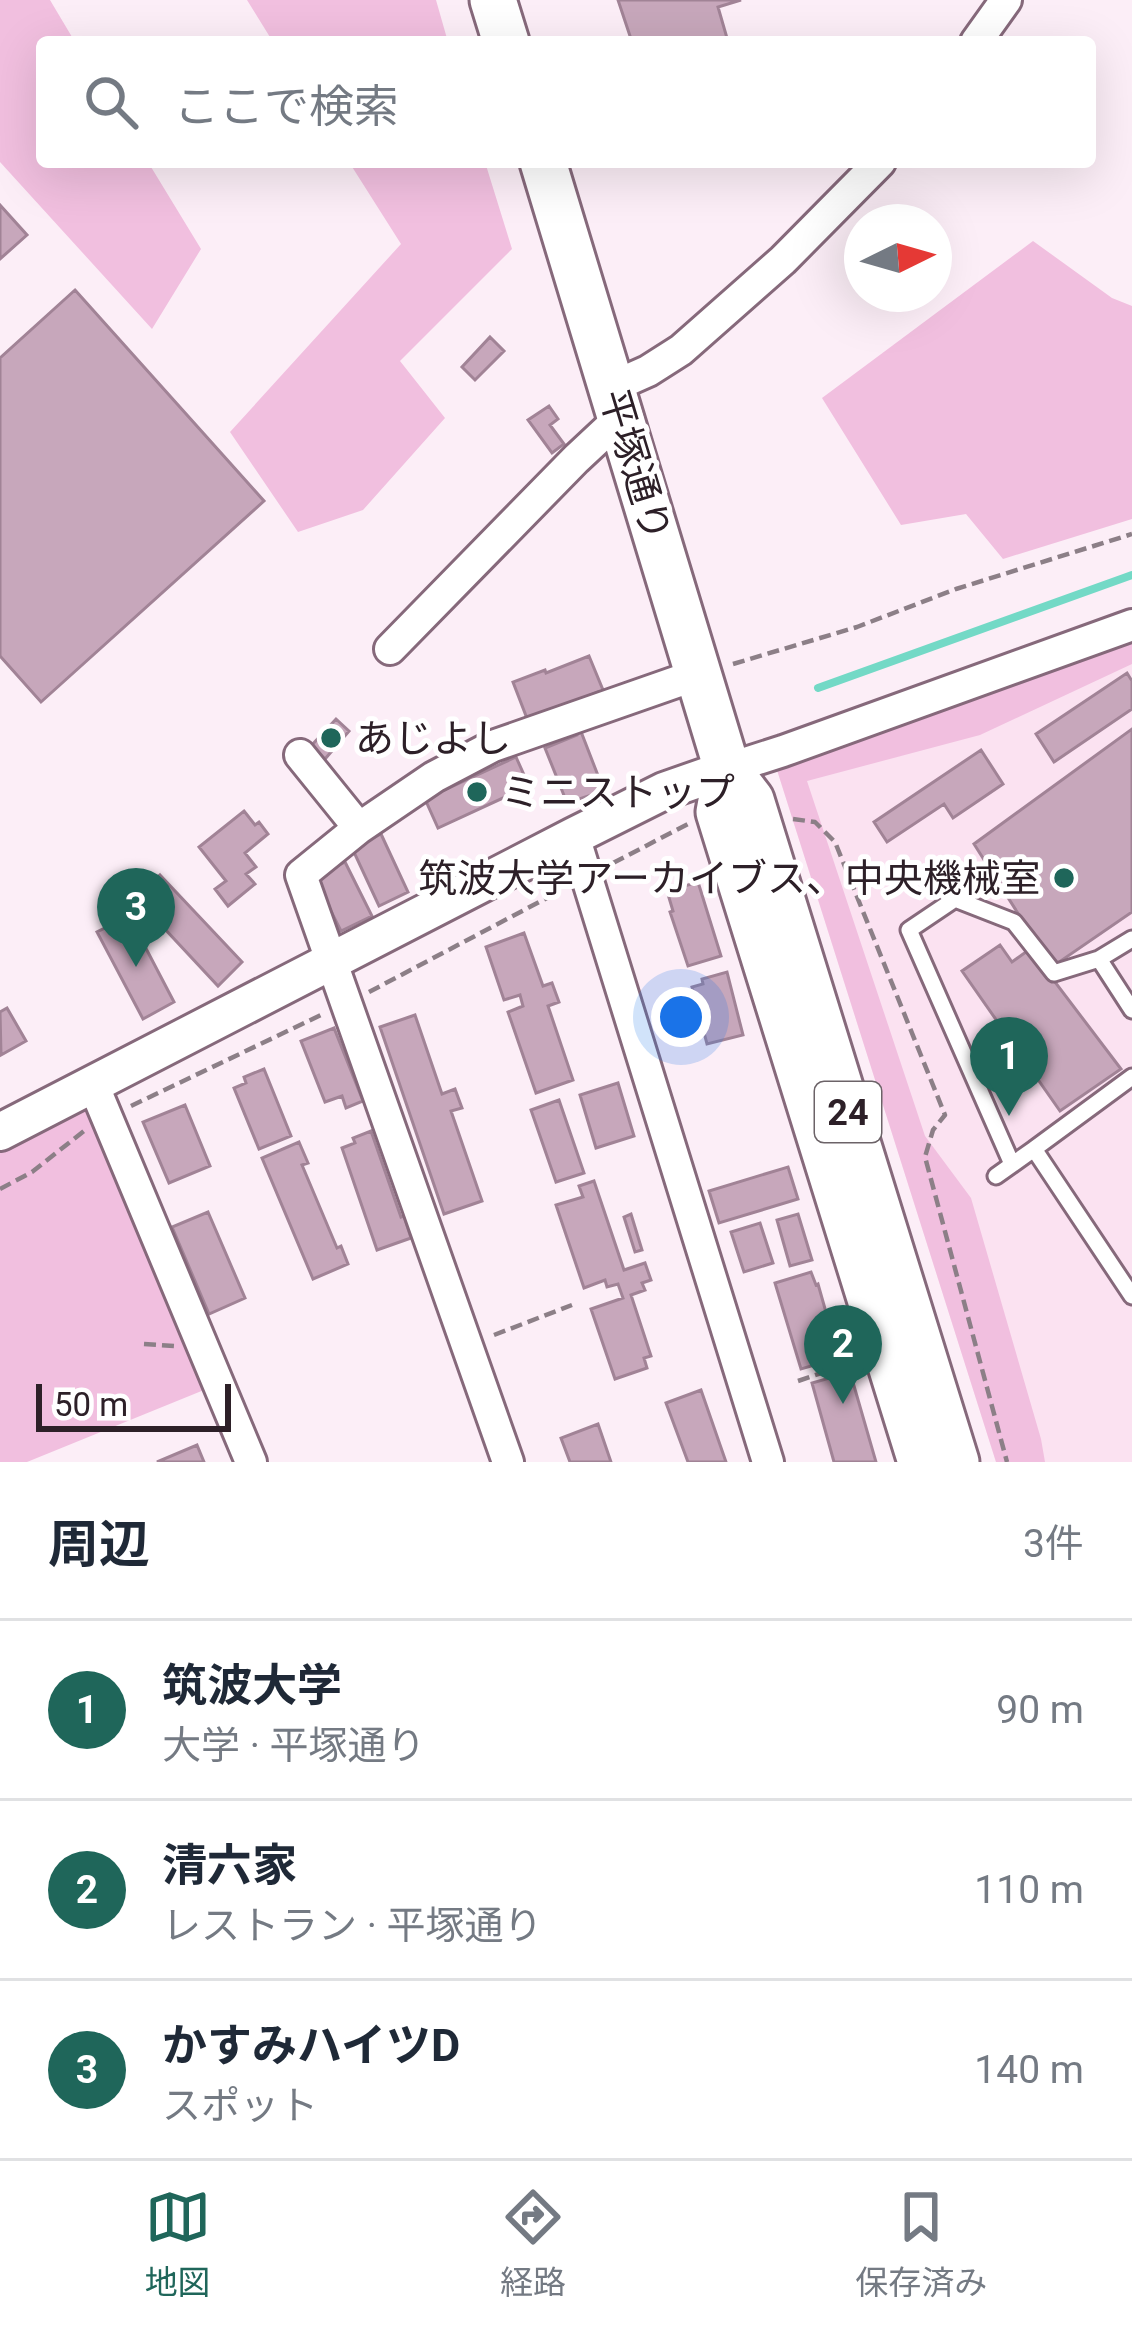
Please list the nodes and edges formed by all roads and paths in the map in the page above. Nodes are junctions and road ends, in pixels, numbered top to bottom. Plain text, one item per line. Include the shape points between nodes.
1 (493, 0) edge
2 (1006, 0) edge
3 (504, 36) edge
4 (980, 36) edge
5 (545, 168) edge
6 (874, 168) edge
7 (616, 402) junction
8 (1132, 534) edge
9 (1132, 626) edge
10 (390, 649) dead end
11 (699, 674) junction
12 (300, 755) dead end
13 (728, 769) junction
14 (784, 820) dead end
15 (359, 828) junction
16 (574, 836) junction
17 (1132, 939) edge
18 (1099, 959) junction
19 (330, 961) junction
20 (1132, 1010) edge
21 (1132, 1076) edge
22 (93, 1084) junction
23 (0, 1132) edge
24 (1034, 1149) junction
25 (1012, 1164) junction
26 (996, 1176) dead end
27 (1132, 1296) edge
28 (572, 1305) dead end
29 (466, 1346) junction
30 (862, 1360) dead end
31 (798, 1381) dead end
32 (251, 1462) edge
33 (508, 1462) edge
34 (769, 1462) edge
35 (921, 1462) edge
36 (956, 1462) edge
37 (1006, 1462) edge

1 - 3 main road
2 - 4 street
5 - 7 main road, 平塚通り / 24
6 - 7 street via 783,260
7 - 10 street via 560,475
7 - 11 main road, 平塚通り / 24
8 - 11 path
9 - 13 street
11 - 13 main road, 平塚通り / 24
11 - 15 street via 494,746
12 - 15 street
13 - 16 street
13 - 35 main road, 平塚通り / 24 via 719,812
13 - 36 main road, 平塚通り / 24 via 751,800
14 - 37 path via 815,822 835,842 945,1115 925,1156
15 - 19 street via 301,875
16 - 19 street
16 - 34 street
17 - 18 lane
18 - 20 lane
18 - 25 lane via 1054,973 1014,922 955,898 909,929
19 - 22 street
19 - 29 street
21 - 24 lane
22 - 23 street
22 - 32 street
24 - 25 lane
24 - 27 lane
25 - 26 lane
28 - 29 path
29 - 33 street
30 - 31 path

